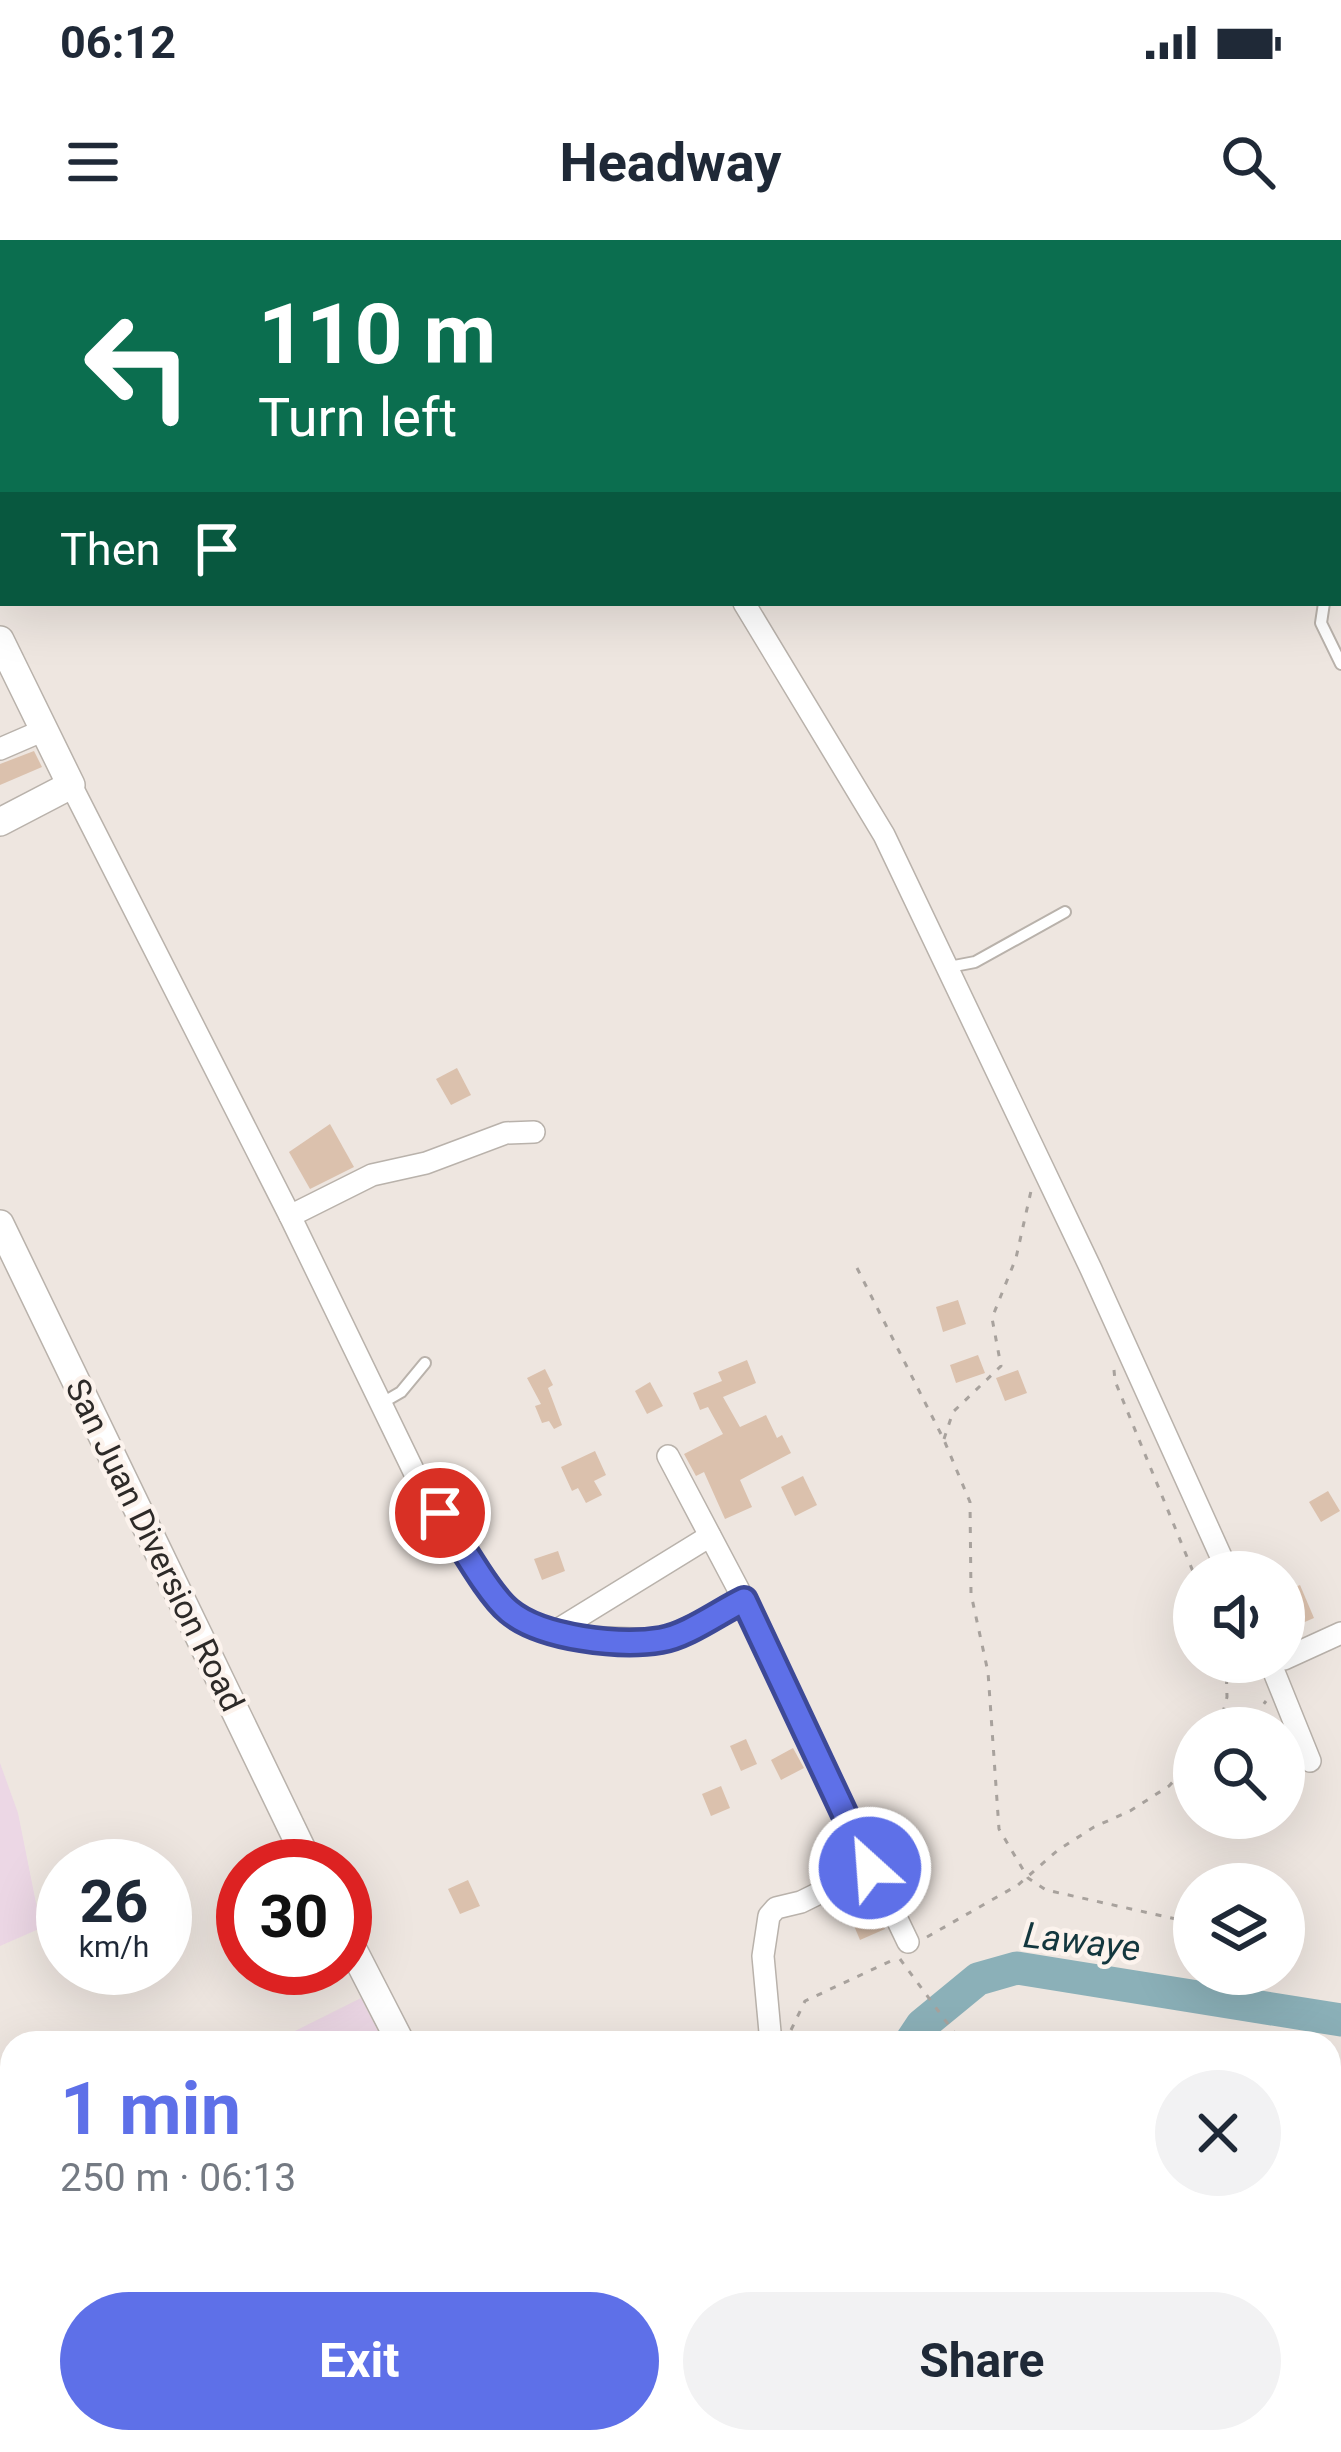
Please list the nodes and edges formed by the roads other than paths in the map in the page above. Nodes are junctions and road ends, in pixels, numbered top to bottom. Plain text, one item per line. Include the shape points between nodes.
1 (746, 606) edge
2 (1324, 606) edge
3 (1326, 637) junction
4 (0, 640) edge
5 (1341, 640) edge
6 (1341, 664) edge
7 (44, 730) junction
8 (0, 749) edge
9 (71, 785) junction
10 (0, 822) edge
11 (1065, 912) dead end
12 (944, 968) junction
13 (534, 1132) dead end
14 (290, 1216) junction
15 (0, 1224) edge
16 (425, 1363) dead end
17 (382, 1403) junction
18 (668, 1456) dead end
19 (710, 1536) junction
20 (1218, 1551) edge
21 (744, 1600) junction
22 (554, 1632) junction
23 (1341, 1633) edge
24 (1305, 1649) edge
25 (1282, 1683) edge
26 (1310, 1761) dead end
27 (297, 1839) edge
28 (870, 1868) junction
29 (908, 1942) road end
30 (372, 1987) edge
31 (395, 2031) edge
32 (770, 2031) edge

1 - 12 street via 884,835
2 - 3 lane
3 - 5 lane
3 - 6 lane
4 - 7 street
7 - 8 street
7 - 9 street
9 - 10 street
9 - 14 street
11 - 12 lane via 975,962
12 - 20 street
13 - 14 street via 506,1133 372,1175
14 - 17 street
15 - 27 street, San Juan Diversion Road
16 - 17 lane
17 - 22 street via 418,1480 507,1610
18 - 19 street
19 - 21 street
19 - 22 street
21 - 22 street via 663,1640
21 - 28 street
23 - 24 street
25 - 26 street
28 - 29 street
28 - 32 street via 769,1916 763,1956
30 - 31 street

